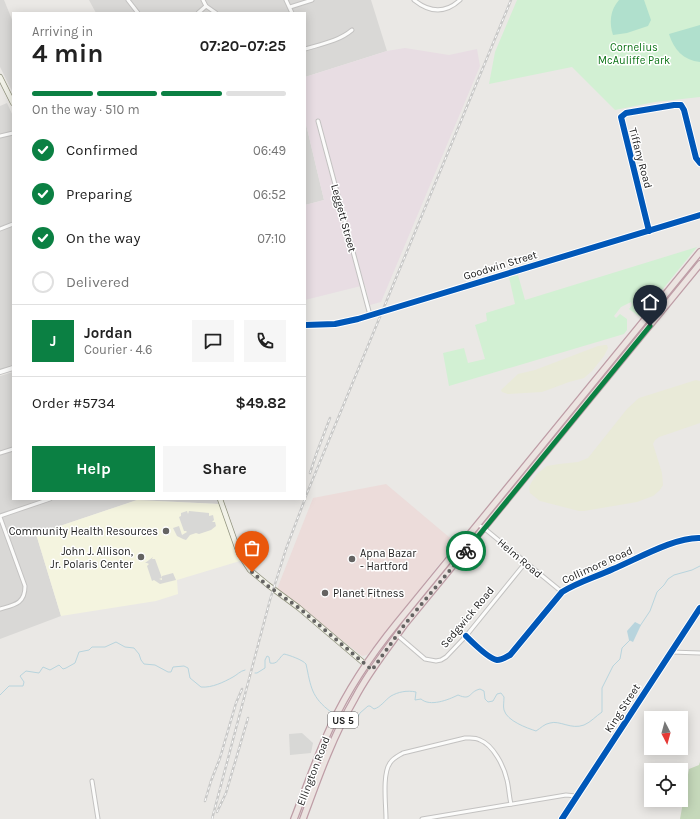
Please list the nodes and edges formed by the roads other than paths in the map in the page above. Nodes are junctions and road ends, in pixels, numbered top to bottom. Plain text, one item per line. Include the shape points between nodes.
1 (128, 0) edge
2 (203, 0) edge
3 (286, 0) edge
4 (312, 0) edge
5 (414, 0) edge
6 (460, 0) edge
7 (206, 6) junction
8 (290, 7) junction
9 (137, 12) edge
10 (199, 12) edge
11 (215, 12) edge
12 (292, 12) edge
13 (352, 30) dead end
14 (306, 49) edge
15 (0, 77) edge
16 (12, 101) edge
17 (318, 121) dead end
18 (12, 133) edge
19 (0, 136) edge
20 (700, 162) edge
21 (700, 215) edge
22 (12, 224) edge
23 (0, 229) edge
24 (649, 231) junction
25 (700, 252) edge
26 (700, 264) edge
27 (370, 315) junction
28 (306, 325) edge
29 (606, 366) junction
30 (12, 368) edge
31 (613, 371) junction
32 (0, 372) edge
33 (12, 449) edge
34 (0, 453) edge
35 (47, 500) edge
36 (220, 500) edge
37 (0, 517) edge
38 (478, 524) junction
39 (485, 528) junction
40 (700, 538) edge
41 (526, 562) junction
42 (441, 569) junction
43 (447, 574) junction
44 (562, 592) junction
45 (700, 608) edge
46 (0, 609) edge
47 (397, 635) junction
48 (466, 636) junction
49 (671, 652) junction
50 (700, 653) edge
51 (366, 665) junction
52 (372, 670) junction
53 (92, 781) dead end
54 (576, 796) junction
55 (510, 804) junction
56 (98, 819) edge
57 (294, 819) edge
58 (303, 819) edge
59 (386, 819) edge
60 (422, 819) edge
61 (562, 819) edge

1 - 9 street
2 - 7 street
3 - 8 street
4 - 8 street
5 - 6 street via 421,6 436,10
7 - 10 street
7 - 11 street
8 - 12 street
13 - 14 street via 339,39
15 - 16 main road
17 - 27 street, Leggett Street
18 - 19 street
20 - 24 street, Tiffany Road via 696,158 681,105 626,113 621,117
21 - 24 street, Goodwin Street
22 - 23 street
24 - 27 street, Goodwin Street
25 - 29 highway, Ellington Road / US 5
26 - 31 highway, Ellington Road / US 5
27 - 28 street, Goodwin Street via 335,324
29 - 31 highway
29 - 38 highway, Ellington Road / US 5
30 - 32 street
31 - 39 highway, Ellington Road / US 5
33 - 34 street
35 - 37 street
36 - 51 main road via 239,553 250,570
37 - 46 street via 25,586 22,600
38 - 39 street, Helm Road
38 - 42 highway, Ellington Road / US 5
39 - 41 street, Helm Road
39 - 43 highway, Ellington Road / US 5
40 - 44 street, Collimore Road via 679,540 572,585
41 - 44 street, Helm Road
41 - 48 street, Sedgwick Road
42 - 43 highway
42 - 51 highway, Ellington Road / US 5
43 - 47 highway, Ellington Road / US 5
44 - 48 street, Collimore Road via 504,659 492,658
45 - 49 street, King Street
47 - 48 street, Sedgwick Road via 426,659 436,661 446,657
47 - 52 highway, Ellington Road / US 5
49 - 50 street
49 - 54 street, King Street
51 - 52 main road
51 - 57 highway, Ellington Road / US 5 via 326,737
52 - 58 highway, Ellington Road / US 5 via 334,738
53 - 56 street
54 - 55 street
54 - 61 street, King Street
55 - 59 street via 507,780 495,753 480,740 465,738 403,754 390,763 385,781
55 - 60 street

